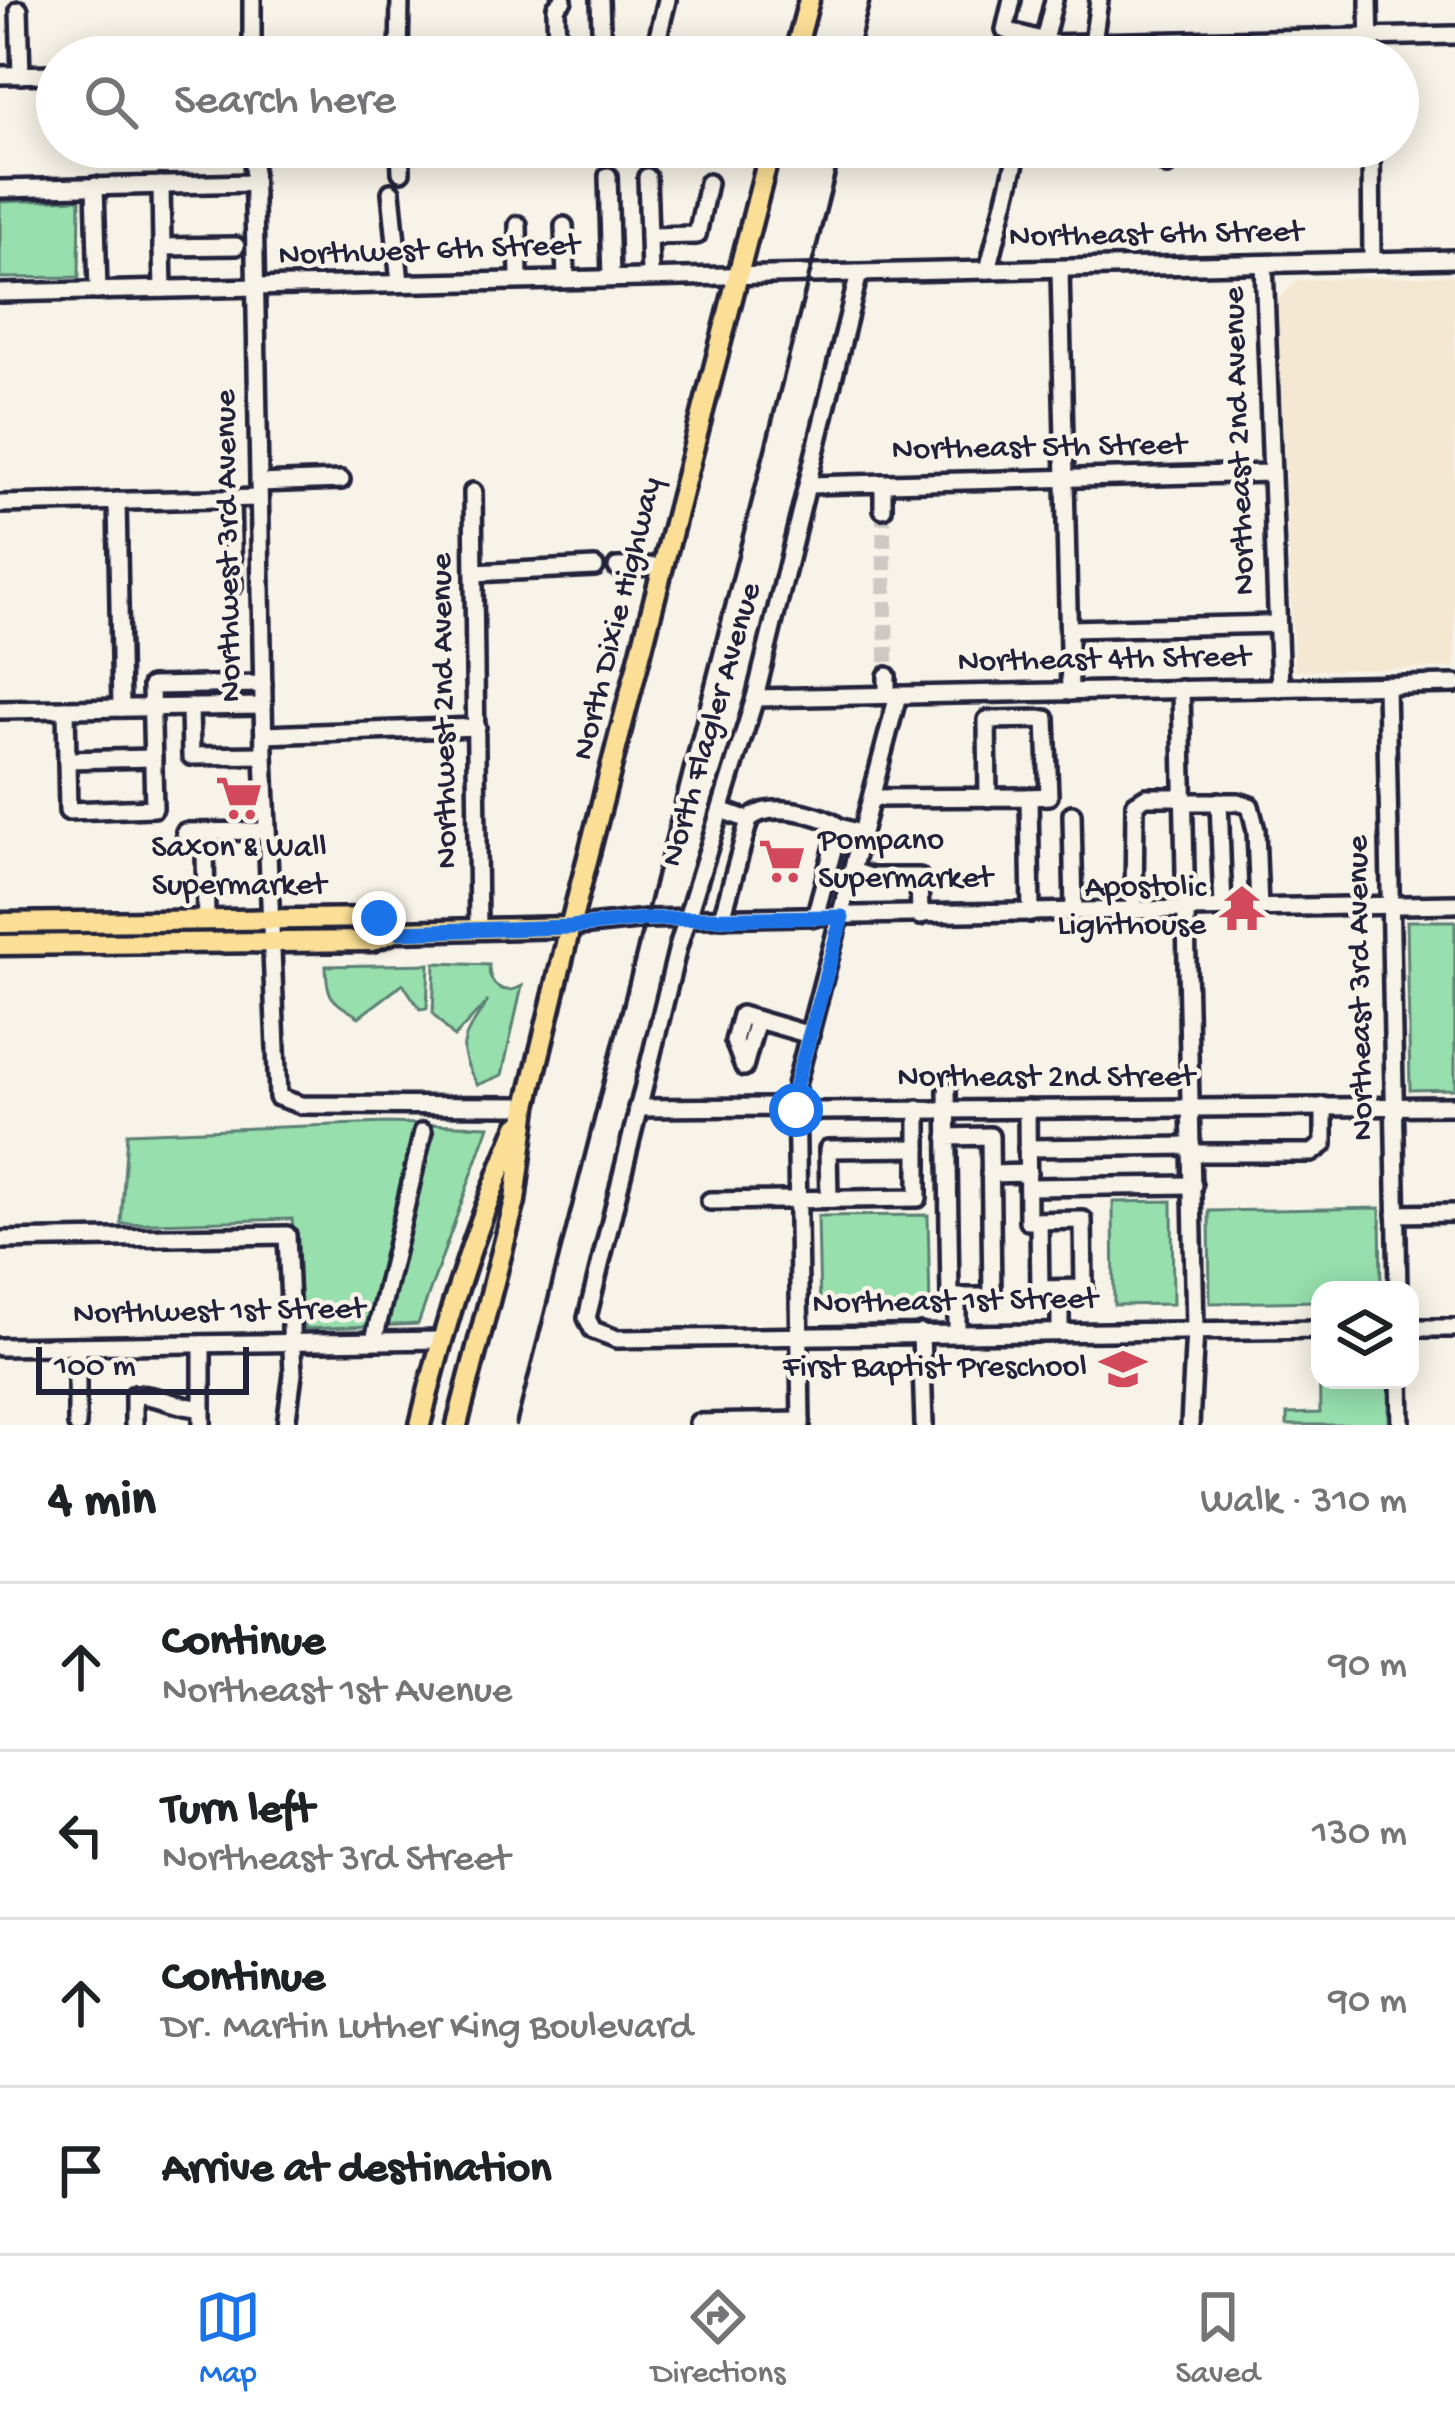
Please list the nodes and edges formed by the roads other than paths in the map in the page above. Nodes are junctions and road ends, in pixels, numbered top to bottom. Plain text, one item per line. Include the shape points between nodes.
1 (252, 0) edge
2 (400, 0) edge
3 (562, 0) edge
4 (600, 0) edge
5 (667, 0) edge
6 (809, 0) edge
7 (1012, 0) edge
8 (1054, 0) edge
9 (1099, 0) edge
10 (1369, 0) edge
11 (19, 10) dead end
12 (1455, 35) edge
13 (252, 36) edge
14 (399, 36) edge
15 (557, 36) edge
16 (601, 36) edge
17 (658, 36) edge
18 (800, 36) edge
19 (1018, 36) edge
20 (1046, 36) edge
21 (1094, 36) edge
22 (1370, 36) edge
23 (1412, 36) edge
24 (0, 75) edge
25 (21, 75) junction
26 (36, 75) edge
27 (253, 168) edge
28 (400, 168) edge
29 (766, 168) edge
30 (1014, 168) edge
31 (1371, 168) edge
32 (400, 172) dead end
33 (608, 176) dead end
34 (647, 177) dead end
35 (253, 183) junction
36 (708, 183) dead end
37 (160, 185) junction
38 (95, 186) junction
39 (0, 188) edge
40 (392, 192) dead end
41 (518, 225) dead end
42 (564, 226) dead end
43 (649, 236) junction
44 (236, 246) dead end
45 (162, 247) junction
46 (1455, 259) edge
47 (1372, 260) junction
48 (1264, 264) junction
49 (1060, 269) junction
50 (988, 270) junction
51 (739, 273) junction
52 (859, 273) junction
53 (650, 276) junction
54 (611, 277) junction
55 (566, 278) junction
56 (518, 280) junction
57 (400, 283) junction
58 (256, 288) junction
59 (163, 289) junction
60 (98, 291) junction
61 (0, 292) edge
62 (1271, 473) junction
63 (1064, 479) junction
64 (341, 480) dead end
65 (921, 482) junction
66 (883, 483) junction
67 (809, 485) junction
68 (259, 490) junction
69 (473, 492) dead end
70 (231, 499) junction
71 (117, 501) junction
72 (922, 503) dead end
73 (0, 504) edge
74 (883, 509) tunnel mouth
75 (664, 566) junction
76 (596, 567) dead end
77 (617, 567) dead end
78 (474, 573) junction
79 (233, 586) dead end
80 (1277, 624) junction
81 (1069, 629) junction
82 (887, 676) tunnel mouth
83 (263, 684) junction
84 (1455, 684) edge
85 (1386, 686) junction
86 (1280, 688) junction
87 (1181, 689) junction
88 (1045, 692) junction
89 (1070, 692) junction
90 (893, 695) junction
91 (755, 698) junction
92 (263, 706) junction
93 (190, 707) junction
94 (121, 708) junction
95 (152, 708) junction
96 (66, 709) junction
97 (0, 710) edge
98 (1046, 718) junction
99 (477, 727) junction
100 (264, 735) junction
101 (265, 755) junction
102 (153, 758) junction
103 (67, 760) junction
104 (1029, 797) junction
105 (872, 798) junction
106 (988, 798) junction
107 (1183, 800) junction
108 (1220, 801) junction
109 (721, 810) junction
110 (1072, 814) dead end
111 (749, 820) junction
112 (839, 827) junction
113 (267, 831) junction
114 (185, 832) dead end
115 (862, 834) junction
116 (205, 847) dead end
117 (853, 871) junction
118 (1455, 904) edge
119 (1392, 906) junction
120 (1223, 908) junction
121 (1258, 908) junction
122 (1134, 911) junction
123 (1184, 911) junction
124 (1074, 912) junction
125 (1031, 913) junction
126 (920, 916) junction
127 (815, 917) junction
128 (842, 917) junction
129 (722, 918) junction
130 (689, 919) junction
131 (269, 920) junction
132 (206, 921) junction
133 (0, 922) edge
134 (135, 922) junction
135 (570, 927) junction
136 (478, 930) junction
137 (398, 932) junction
138 (270, 943) junction
139 (0, 945) edge
140 (136, 945) junction
141 (757, 1020) dead end
142 (810, 1035) junction
143 (947, 1100) junction
144 (527, 1106) junction
145 (1324, 1106) junction
146 (1455, 1106) edge
147 (1394, 1107) junction
148 (637, 1108) junction
149 (1027, 1108) junction
150 (1191, 1108) junction
151 (918, 1109) junction
152 (796, 1110) junction
153 (423, 1132) dead end
154 (947, 1137) junction
155 (918, 1148) junction
156 (1027, 1148) junction
157 (1192, 1150) junction
158 (990, 1174) junction
159 (1028, 1180) junction
160 (1192, 1185) junction
161 (798, 1199) junction
162 (829, 1199) junction
163 (710, 1201) dead end
164 (1455, 1213) edge
165 (1396, 1214) junction
166 (1039, 1221) junction
167 (0, 1240) edge
168 (1398, 1281) edge
169 (1060, 1289) junction
170 (957, 1298) junction
171 (1419, 1328) edge
172 (1455, 1328) edge
173 (1195, 1329) junction
174 (1311, 1329) edge
175 (593, 1330) joint
176 (1060, 1331) junction
177 (921, 1333) junction
178 (958, 1333) junction
179 (801, 1334) junction
180 (374, 1340) junction
181 (440, 1340) junction
182 (291, 1342) junction
183 (202, 1344) junction
184 (77, 1346) junction
185 (0, 1347) edge
186 (1400, 1389) edge
187 (202, 1416) edge
188 (698, 1423) edge
189 (802, 1423) edge
190 (77, 1425) edge
191 (134, 1425) edge
192 (286, 1425) edge
193 (420, 1425) edge
194 (457, 1425) edge
195 (924, 1425) edge
196 (1190, 1425) edge
197 (1401, 1425) edge

1 - 13 street
2 - 14 street
3 - 15 street
4 - 16 street
5 - 17 street
6 - 18 main road
7 - 19 street via 1005,30
8 - 20 street
9 - 21 street
10 - 22 street
11 - 25 street
12 - 23 street
24 - 25 street
25 - 26 street
27 - 35 street, Northwest 3rd Avenue
28 - 32 street
29 - 51 main road, North Dixie Highway
30 - 50 street
31 - 47 street
33 - 54 street
34 - 43 street
35 - 37 street
35 - 58 street, Northwest 3rd Avenue
36 - 43 street via 697,235
37 - 38 street
37 - 45 street
38 - 39 street
38 - 60 street
40 - 57 street
41 - 56 street
42 - 55 street
43 - 53 street
44 - 45 street
45 - 59 street
46 - 47 street, Northeast 6th Street
47 - 48 street, Northeast 6th Street
48 - 49 street, Northeast 6th Street
48 - 62 street, Northeast 2nd Avenue
49 - 50 street, Northeast 6th Street
49 - 63 street
50 - 52 street, Northeast 6th Street
51 - 52 street, Northwest 6th Street
51 - 53 street, Northwest 6th Street
51 - 75 main road, North Dixie Highway
52 - 67 street, North Flagler Avenue
53 - 54 street, Northwest 6th Street
54 - 55 street, Northwest 6th Street
55 - 56 street, Northwest 6th Street
56 - 57 street, Northwest 6th Street
57 - 58 street, Northwest 6th Street
58 - 59 street, Northwest 6th Street
58 - 68 street, Northwest 3rd Avenue
59 - 60 street, Northwest 6th Street
60 - 61 street, Northwest 6th Street
62 - 63 street, Northeast 5th Street
62 - 80 street, Northeast 2nd Avenue
63 - 65 street, Northeast 5th Street
63 - 81 street
64 - 68 street
65 - 66 street, Northeast 5th Street
65 - 72 street
66 - 67 street, Northeast 5th Street
66 - 74 street
67 - 91 street, North Flagler Avenue
68 - 70 street
68 - 83 street, Northwest 3rd Avenue
69 - 78 street, Northwest 2nd Avenue
70 - 71 street
70 - 79 street
71 - 73 street
71 - 94 street
75 - 77 street
75 - 135 main road, North Dixie Highway
76 - 78 street
78 - 99 street, Northwest 2nd Avenue
80 - 81 street
80 - 86 street, Northeast 2nd Avenue
81 - 89 street
82 - 90 street
83 - 92 street, Northwest 3rd Avenue
83 - 95 street via 152,686
84 - 85 street, Northeast 4th Street
85 - 86 street, Northeast 4th Street
85 - 119 street, Northeast 3rd Avenue
86 - 87 street, Northeast 4th Street
87 - 89 street, Northeast 4th Street
87 - 107 street
88 - 89 street, Northeast 4th Street
88 - 90 street, Northeast 4th Street
88 - 98 street
90 - 91 street, Northeast 4th Street
90 - 105 street
91 - 109 street, North Flagler Avenue
92 - 93 street
92 - 100 street, Northwest 3rd Avenue
93 - 95 street
93 - 101 street via 191,756
94 - 95 street
94 - 96 street
95 - 102 street
96 - 97 street
96 - 103 street
98 - 104 street via 1049,796
98 - 106 street via 987,720
99 - 100 street
99 - 136 street, Northwest 2nd Avenue
100 - 101 street, Northwest 3rd Avenue
101 - 113 street, Northwest 3rd Avenue
102 - 103 street
102 - 103 street via 154,808 68,811
104 - 106 street
104 - 125 street
105 - 106 street
105 - 115 street
107 - 108 street
107 - 122 street via 1145,797 1135,804
107 - 123 street
108 - 120 street
108 - 121 street via 1250,806
109 - 111 street
109 - 130 street, North Flagler Avenue
110 - 124 street
111 - 112 street via 767,810
111 - 129 street
112 - 115 street
112 - 127 street
113 - 114 street
113 - 131 street, Northwest 3rd Avenue
115 - 117 street
116 - 132 street
117 - 126 street via 920,877
117 - 128 street
118 - 119 street
119 - 121 street
119 - 147 street, Northeast 3rd Avenue
120 - 121 street
120 - 123 street
122 - 123 street
122 - 124 street
123 - 150 street
124 - 125 street
125 - 126 street
126 - 128 street
127 - 128 street
127 - 129 street
128 - 142 street
129 - 130 street
130 - 135 street
130 - 148 street, North Flagler Avenue
131 - 132 main road
131 - 137 main road via 379,918
131 - 138 street, Northwest 3rd Avenue
132 - 134 main road
133 - 134 main road
134 - 140 main road
135 - 136 main road
135 - 144 main road, North Dixie Highway
136 - 137 main road
137 - 138 main road via 372,941
138 - 140 main road
138 - 144 street, Northwest 3rd Avenue via 278,1096 301,1105
139 - 140 main road
141 - 142 street
142 - 152 street
143 - 149 street, Northeast 2nd Street
143 - 151 street, Northeast 2nd Street
143 - 154 street
144 - 181 main road, North Dixie Highway
144 - 194 main road, North Dixie Highway via 515,1202
145 - 147 street, Northeast 2nd Street
145 - 150 street, Northeast 2nd Street
145 - 157 street via 1317,1151
146 - 147 street, Northeast 2nd Street
147 - 165 street, Northeast 3rd Avenue
148 - 152 street, Northeast 2nd Street
148 - 175 street, North Flagler Avenue via 587,1304
149 - 150 street, Northeast 2nd Street
149 - 156 street
150 - 157 street
151 - 152 street, Northeast 2nd Street
151 - 155 street
152 - 161 street
153 - 180 street
154 - 158 street via 989,1136
154 - 170 street via 950,1298
155 - 162 street via 918,1198
155 - 162 street via 828,1149
156 - 157 street
156 - 159 street
157 - 160 street
158 - 159 street
158 - 170 street via 992,1297
159 - 160 street
159 - 166 street via 1028,1221
160 - 173 street
161 - 162 street
161 - 163 street
161 - 179 street
164 - 165 street
165 - 168 street, Northeast 3rd Avenue
166 - 169 street via 1040,1289
166 - 169 street via 1083,1220 1084,1288
167 - 182 street via 287,1235
169 - 176 street
170 - 178 street
171 - 172 street
173 - 174 street, Northeast 1st Street
173 - 176 street, Northeast 1st Street
173 - 196 street
175 - 179 street, Northeast 1st Street via 617,1339
176 - 178 street, Northeast 1st Street
177 - 178 street, Northeast 1st Street
177 - 179 street, Northeast 1st Street
177 - 195 street
179 - 189 street
180 - 181 street, Northwest 1st Street
180 - 182 street, Northwest 1st Street
181 - 193 main road, North Dixie Highway
182 - 183 street, Northwest 1st Street
182 - 192 street
183 - 184 street, Northwest 1st Street
183 - 187 street
184 - 185 street, Northwest 1st Street
184 - 190 street
186 - 197 street
187 - 191 street via 134,1395
188 - 189 street

